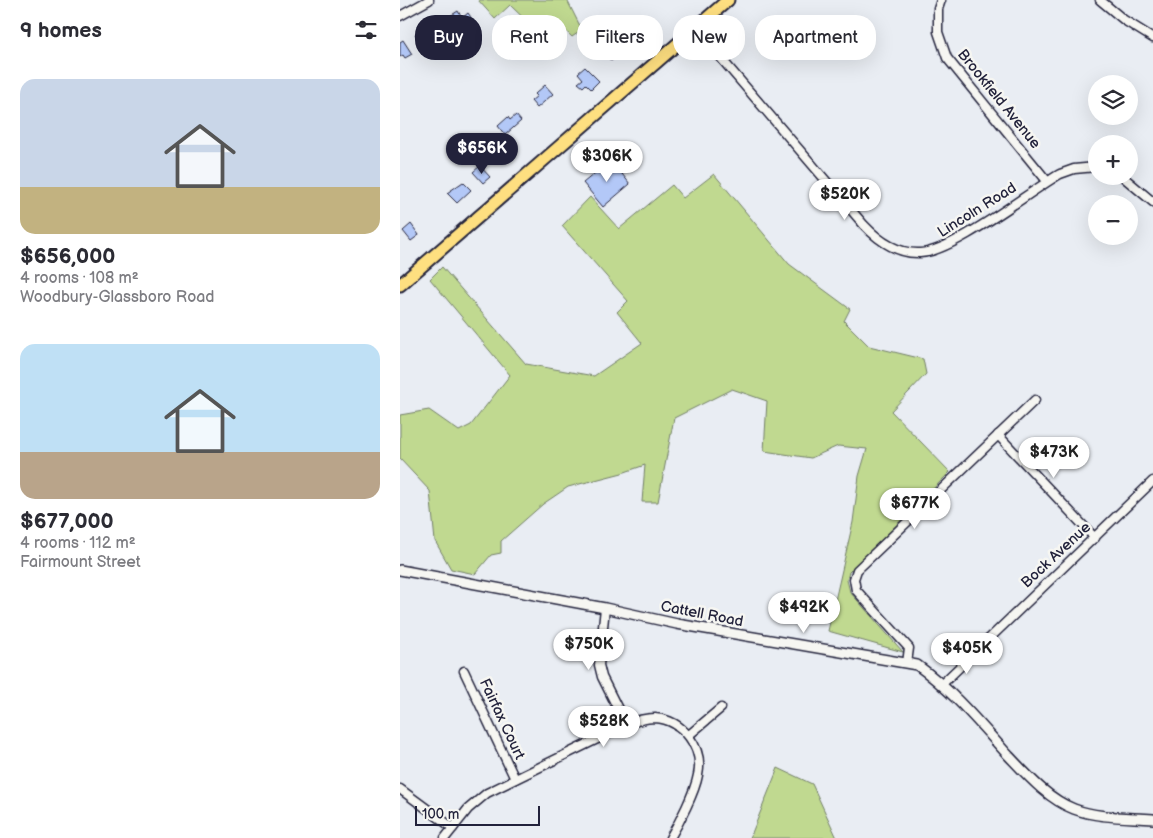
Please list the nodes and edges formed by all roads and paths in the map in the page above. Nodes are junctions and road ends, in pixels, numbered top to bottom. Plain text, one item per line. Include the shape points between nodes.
1 (429, 0) edge
2 (728, 0) edge
3 (941, 0) edge
4 (1100, 0) edge
5 (710, 15) edge
6 (400, 16) edge
7 (1153, 38) edge
8 (673, 47) edge
9 (722, 60) edge
10 (1088, 168) edge
11 (1048, 181) junction
12 (1133, 185) edge
13 (1153, 202) edge
14 (400, 285) edge
15 (1035, 400) dead end
16 (998, 435) junction
17 (1153, 481) edge
18 (1095, 538) junction
19 (400, 570) edge
20 (605, 608) junction
21 (907, 663) junction
22 (464, 670) dead end
23 (942, 684) junction
24 (722, 708) dead end
25 (626, 725) junction
26 (689, 735) junction
27 (515, 779) junction
28 (400, 789) edge
29 (1153, 819) edge
30 (452, 828) junction
31 (445, 838) edge
32 (670, 838) edge

1 - 6 street
2 - 5 main road
3 - 11 street, Brookfield Avenue via 938,32 947,58
4 - 7 street
8 - 14 main road
9 - 11 street, Lincoln Road via 864,225 888,246 920,254 944,247
10 - 11 street, Lincoln Road via 1074,169
12 - 13 street
15 - 16 street
16 - 18 street
16 - 21 street via 857,570 854,579 856,590 909,648
17 - 18 street, Bock Avenue
18 - 23 street, Bock Avenue
19 - 20 street, Cattell Road
20 - 21 street, Cattell Road via 676,624
20 - 25 street via 599,665
21 - 23 street, Cattell Road via 917,665
22 - 27 street, Fairfax Court
23 - 29 street, Cattell Road via 1050,795 1071,808 1091,814
24 - 26 street
25 - 26 street via 656,718 675,724
25 - 27 street
26 - 32 street via 697,754 698,775
27 - 30 street via 479,798
28 - 30 street
30 - 31 street

